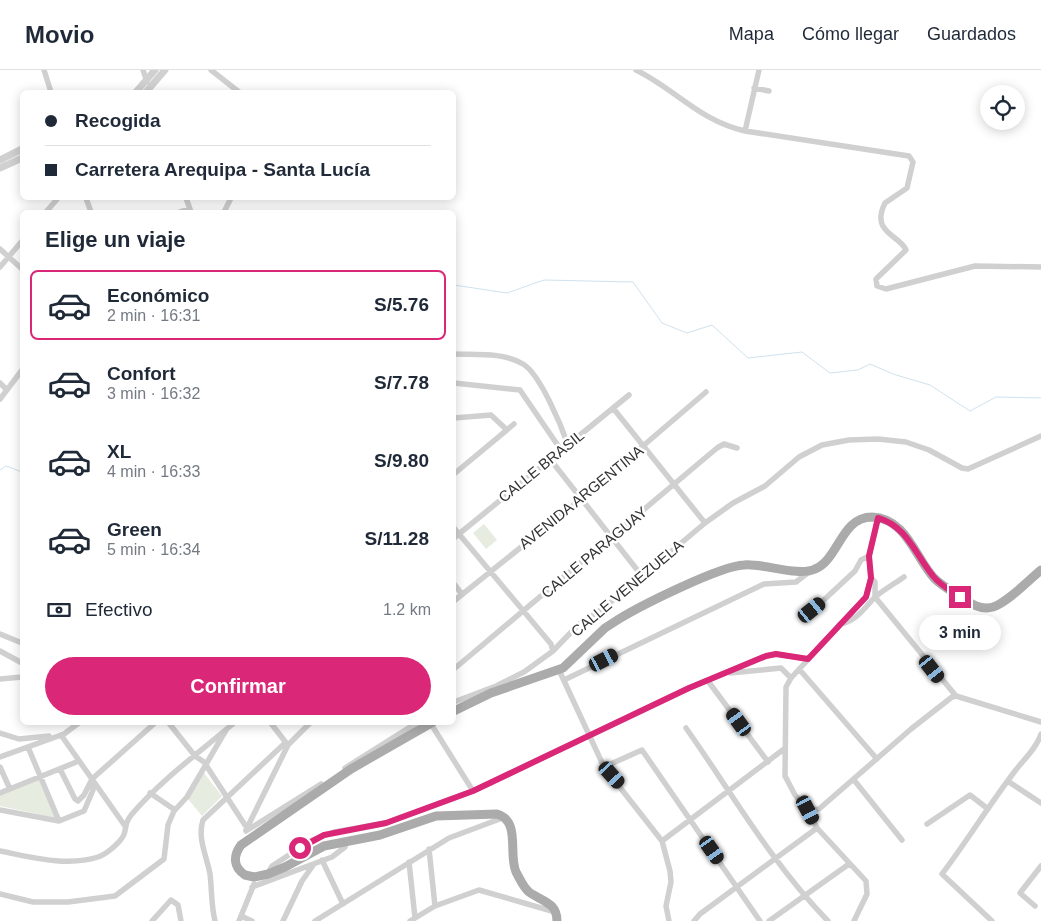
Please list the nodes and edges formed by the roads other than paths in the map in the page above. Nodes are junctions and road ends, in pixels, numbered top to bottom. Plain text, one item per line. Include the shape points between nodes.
1 (44, 70) edge
2 (143, 70) edge
3 (155, 70) edge
4 (165, 70) edge
5 (211, 70) edge
6 (636, 70) edge
7 (759, 70) edge
8 (146, 81) junction
9 (754, 88) junction
10 (50, 90) edge
11 (138, 90) edge
12 (147, 90) edge
13 (149, 90) edge
14 (236, 90) edge
15 (768, 91) dead end
16 (744, 131) junction
17 (20, 150) edge
18 (20, 159) edge
19 (0, 160) edge
20 (0, 168) edge
21 (56, 200) edge
22 (48, 210) edge
23 (20, 243) edge
24 (0, 249) edge
25 (9, 257) junction
26 (0, 267) edge
27 (20, 267) edge
28 (1041, 267) edge
29 (456, 354) edge
30 (20, 373) edge
31 (0, 383) edge
32 (456, 383) edge
33 (8, 390) junction
34 (706, 392) dead end
35 (629, 395) dead end
36 (0, 399) edge
37 (613, 408) junction
38 (456, 418) edge
39 (514, 424) dead end
40 (507, 430) junction
41 (1041, 436) edge
42 (568, 445) junction
43 (642, 447) junction
44 (737, 448) dead end
45 (561, 450) junction
46 (550, 459) junction
47 (456, 472) edge
48 (676, 484) junction
49 (581, 498) junction
50 (878, 518) junction
51 (705, 523) junction
52 (456, 536) edge
53 (610, 538) junction
54 (869, 556) junction
55 (812, 570) junction
56 (1041, 570) edge
57 (490, 571) junction
58 (642, 576) junction
59 (904, 577) dead end
60 (871, 578) junction
61 (456, 586) edge
62 (462, 594) junction
63 (875, 597) junction
64 (456, 599) edge
65 (812, 610) dead end
66 (524, 611) junction
67 (840, 624) junction
68 (0, 634) edge
69 (20, 642) edge
70 (0, 651) edge
71 (553, 651) junction
72 (808, 659) junction
73 (20, 662) edge
74 (456, 667) edge
75 (799, 668) junction
76 (559, 670) junction
77 (723, 674) junction
78 (20, 677) edge
79 (791, 678) junction
80 (0, 679) edge
81 (564, 680) junction
82 (708, 680) junction
83 (498, 685) junction
84 (491, 693) junction
85 (956, 696) junction
86 (456, 701) edge
87 (456, 710) edge
88 (1041, 722) edge
89 (76, 725) edge
90 (153, 725) edge
91 (170, 725) edge
92 (232, 725) edge
93 (272, 725) edge
94 (308, 725) edge
95 (413, 725) edge
96 (428, 725) edge
97 (433, 725) edge
98 (686, 728) dead end
99 (226, 730) junction
100 (0, 734) edge
101 (1041, 734) edge
102 (62, 735) junction
103 (589, 736) junction
104 (286, 744) junction
105 (28, 747) junction
106 (784, 749) junction
107 (196, 756) junction
108 (0, 757) edge
109 (877, 759) junction
110 (79, 761) junction
111 (768, 762) junction
112 (0, 767) edge
113 (205, 767) junction
114 (604, 767) junction
115 (60, 769) junction
116 (41, 776) junction
117 (92, 779) junction
118 (854, 780) junction
119 (1009, 782) junction
120 (10, 789) junction
121 (473, 791) junction
122 (731, 791) junction
123 (0, 793) edge
124 (150, 793) junction
125 (226, 797) junction
126 (1041, 803) edge
127 (988, 809) junction
128 (0, 810) edge
129 (176, 810) junction
130 (808, 810) junction
131 (504, 817) junction
132 (59, 820) junction
133 (691, 820) junction
134 (927, 824) dead end
135 (125, 826) junction
136 (245, 828) junction
137 (817, 828) junction
138 (902, 840) dead end
139 (662, 841) junction
140 (245, 842) junction
141 (345, 847) dead end
142 (429, 849) junction
143 (0, 851) edge
144 (775, 858) junction
145 (322, 860) junction
146 (409, 862) junction
147 (315, 863) junction
148 (849, 864) junction
149 (1041, 866) edge
150 (263, 875) junction
151 (737, 886) junction
152 (252, 887) junction
153 (0, 894) edge
154 (804, 897) junction
155 (343, 904) junction
156 (435, 906) junction
157 (1035, 906) dead end
158 (556, 916) edge
159 (240, 919) edge
160 (412, 920) edge
161 (152, 921) edge
162 (181, 921) edge
163 (215, 921) edge
164 (252, 921) edge
165 (283, 921) edge
166 (315, 921) edge
167 (669, 921) edge
168 (694, 921) edge
169 (760, 921) edge
170 (770, 921) edge
171 (828, 921) edge
172 (854, 921) edge
173 (992, 921) edge

1 - 10 street
2 - 8 street
3 - 8 street
4 - 13 street
5 - 14 street
6 - 16 street via 707,118
7 - 9 street
8 - 11 street
8 - 12 street
9 - 15 street
9 - 16 street
16 - 28 street via 912,158 907,188 885,203 882,218 888,235 906,250 876,279 880,288 975,266
17 - 19 street
18 - 20 street
21 - 22 street
23 - 25 street
24 - 25 street
25 - 26 street
25 - 27 street
29 - 42 street via 492,356 529,369
30 - 33 street
31 - 33 street
32 - 45 street via 520,390
33 - 36 street
34 - 43 street, AVENIDA ARGENTINA
35 - 37 street, CALLE BRASIL
37 - 42 street, CALLE BRASIL
37 - 43 street
38 - 40 street via 491,415
39 - 40 street
40 - 47 street
41 - 51 street, CALLE VENEZUELA via 968,469 906,442 849,440 822,445 799,457 765,486
42 - 45 street, CALLE BRASIL
43 - 48 street
43 - 49 street, AVENIDA ARGENTINA
44 - 48 street, CALLE PARAGUAY via 721,445
45 - 46 street, CALLE BRASIL
46 - 49 street
46 - 52 street, CALLE BRASIL
48 - 51 street
48 - 53 street, CALLE PARAGUAY
49 - 53 street
49 - 57 street, AVENIDA ARGENTINA
50 - 54 street
50 - 55 main road via 855,522 822,564
50 - 56 main road via 905,534 940,582 979,607 997,605
51 - 58 street, CALLE VENEZUELA
52 - 57 street
53 - 58 street
53 - 66 street, CALLE PARAGUAY
54 - 60 street
54 - 65 street via 861,560 855,570
55 - 76 main road via 750,565 726,569 619,619
55 - 81 street via 796,582 764,584
57 - 62 street, AVENIDA ARGENTINA
57 - 66 street
58 - 71 street, CALLE VENEZUELA via 578,625
59 - 63 street
60 - 63 street via 875,582
60 - 67 street via 866,597
61 - 62 street
62 - 64 street, AVENIDA ARGENTINA
63 - 67 street via 856,617
63 - 85 street
66 - 71 street
66 - 74 street, CALLE PARAGUAY
67 - 72 street
68 - 69 street
70 - 73 street
71 - 83 street, CALLE VENEZUELA via 524,672
72 - 75 street
72 - 77 street via 776,654
75 - 79 street
75 - 109 street
76 - 81 street
76 - 84 main road
77 - 79 street via 781,668
77 - 82 street
78 - 80 street
79 - 106 street via 785,695
81 - 103 street
82 - 103 street
82 - 111 street
83 - 84 street, CALLE VENEZUELA
83 - 86 street
84 - 87 main road
85 - 88 street
85 - 109 street via 918,723
89 - 102 street
90 - 117 street
91 - 107 street
92 - 99 street
93 - 104 street
94 - 104 street
95 - 136 street
96 - 140 main road via 351,769
97 - 121 street
98 - 122 street
99 - 107 street
99 - 113 street
100 - 102 street via 19,739
101 - 119 street
102 - 105 street
102 - 110 street
103 - 114 street
103 - 121 street
104 - 125 street
104 - 136 street
105 - 108 street
105 - 116 street
106 - 111 street
106 - 130 street via 787,782
107 - 113 street
107 - 124 street
109 - 118 street
110 - 115 street
110 - 117 street
111 - 122 street
112 - 120 street
113 - 125 street
113 - 129 street
114 - 133 street via 642,750
114 - 139 street
115 - 116 street
115 - 117 street via 78,801
116 - 120 street
116 - 132 street
117 - 132 street via 93,790 84,811
117 - 135 street
118 - 130 street via 819,809
118 - 138 street
119 - 126 street
119 - 127 street
120 - 123 street
121 - 150 street via 380,824 334,832 312,840
122 - 133 street
122 - 144 street
124 - 129 street
124 - 135 street
125 - 136 street
125 - 163 street via 205,816 201,828
127 - 134 street via 970,795
127 - 173 street via 942,874
128 - 132 street
129 - 153 street via 168,824 164,859 115,896 68,902 33,902
130 - 137 street
131 - 142 street via 457,833
131 - 150 main road via 490,813 436,816 380,835 324,846 285,868
131 - 158 main road via 511,826 512,861 521,882 529,892 550,904
133 - 139 street
133 - 151 street
135 - 143 street via 119,842 100,857 39,859
136 - 140 street
137 - 144 street
137 - 148 street
139 - 167 street via 671,882 666,906
140 - 150 main road via 235,857 237,867 245,875
141 - 145 street
142 - 146 street
142 - 156 street
144 - 151 street
144 - 154 street
145 - 147 street
145 - 155 street
146 - 155 street
146 - 160 street
147 - 152 street
147 - 165 street via 302,881
148 - 154 street
148 - 172 street via 866,881 867,888
149 - 157 street via 1020,894
150 - 152 street
151 - 168 street
151 - 169 street
152 - 159 street
154 - 170 street
154 - 171 street
155 - 166 street
156 - 158 street via 479,890
156 - 160 street
159 - 164 street
161 - 162 street via 174,900

